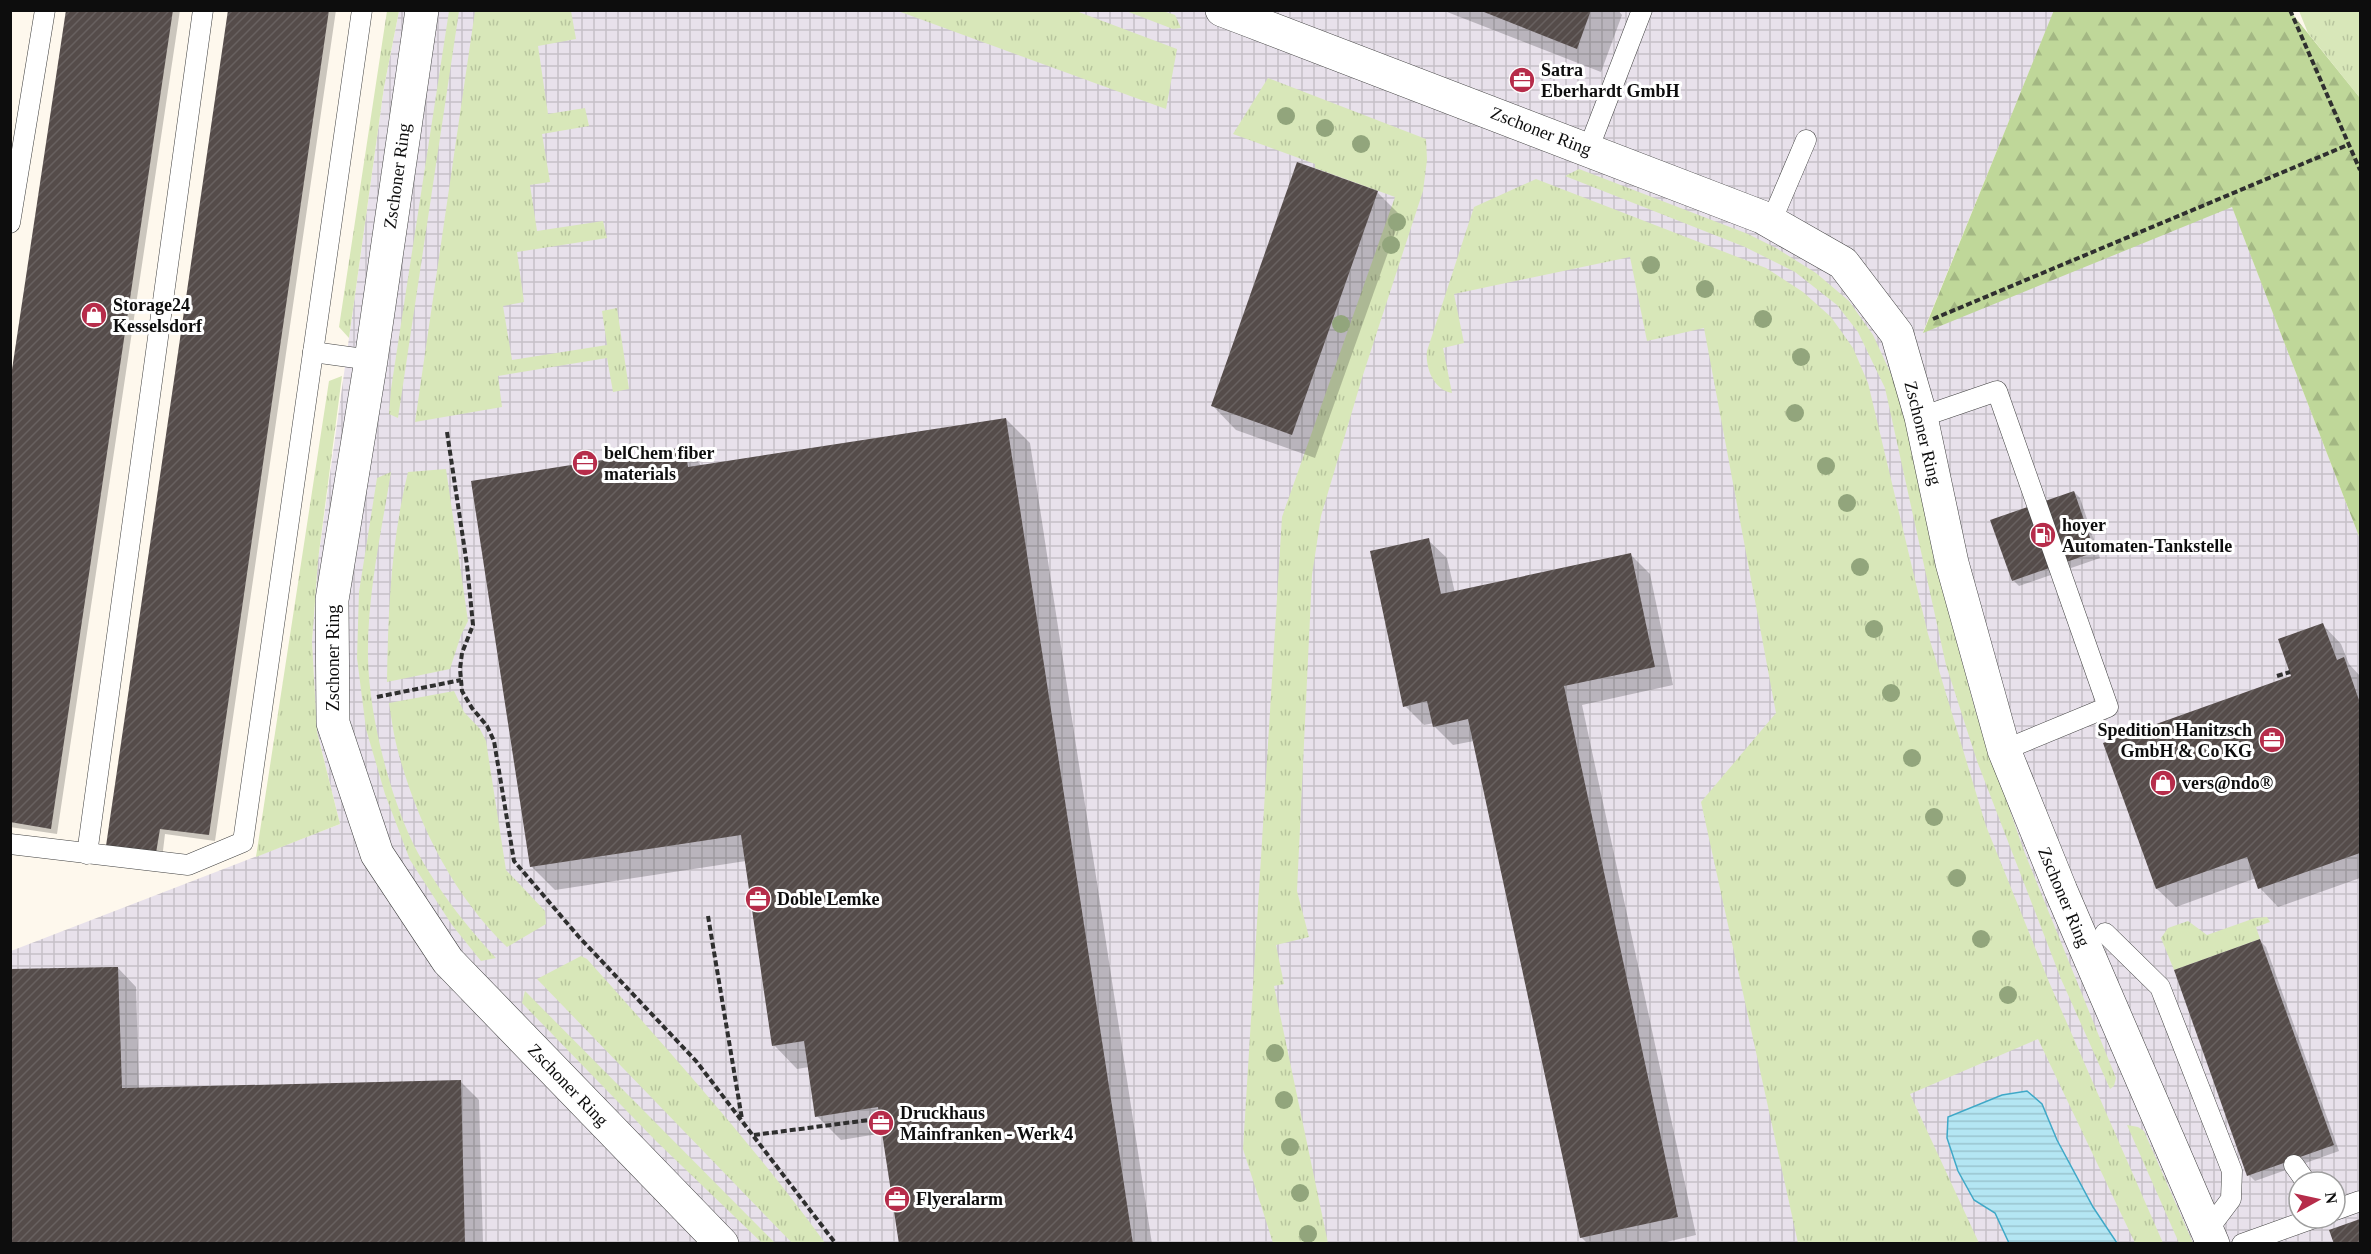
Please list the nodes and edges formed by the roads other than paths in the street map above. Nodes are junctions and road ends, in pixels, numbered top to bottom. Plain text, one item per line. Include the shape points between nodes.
1 (45, 10) edge
2 (203, 10) edge
3 (362, 10) edge
4 (422, 10) edge
5 (1222, 10) edge
6 (1642, 10) edge
7 (1806, 140) dead end
8 (1588, 150) junction
9 (1771, 222) junction
10 (10, 223) edge
11 (313, 352) junction
12 (371, 360) junction
13 (1921, 417) junction
14 (2004, 750) junction
15 (10, 844) edge
16 (87, 854) junction
17 (2105, 933) dead end
18 (2294, 1165) dead end
19 (2298, 1170) edge
20 (2287, 1228) edge
21 (2210, 1237) edge
22 (722, 1244) edge
23 (2242, 1244) edge

1 - 10 lane
2 - 16 lane
3 - 11 lane
4 - 12 street, Zschoner Ring
5 - 8 street, Zschoner Ring
6 - 8 lane
7 - 9 lane
8 - 9 street, Zschoner Ring
9 - 13 street, Zschoner Ring via 1843,263 1897,334
11 - 12 lane
11 - 16 lane via 243,842 189,865
12 - 22 street, Zschoner Ring via 332,600 333,723 377,854 448,961
13 - 14 street, Zschoner Ring via 1952,563
13 - 14 lane via 1997,391 2108,707
14 - 21 street, Zschoner Ring
15 - 16 lane
17 - 21 lane via 2160,987 2232,1171 2231,1199
18 - 19 lane
20 - 23 lane

